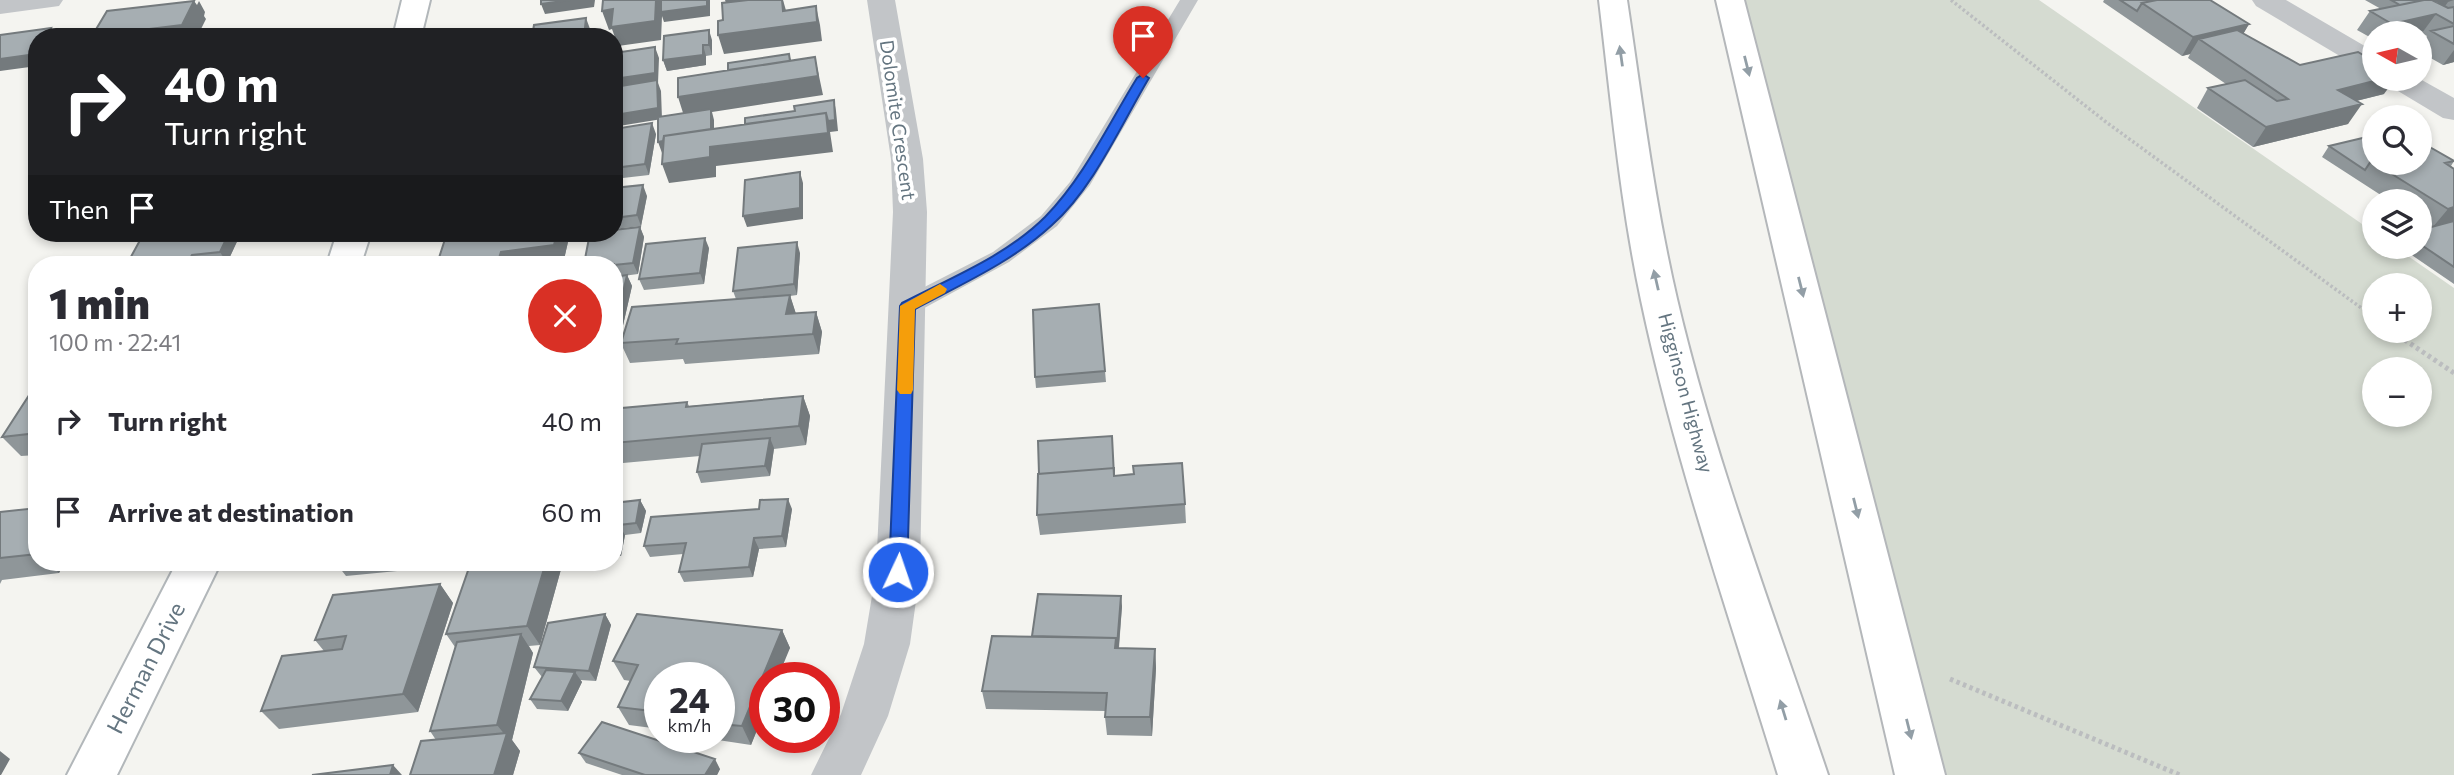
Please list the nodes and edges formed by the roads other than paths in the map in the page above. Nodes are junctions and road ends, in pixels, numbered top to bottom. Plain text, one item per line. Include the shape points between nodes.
1 (49, 0) edge
2 (416, 0) edge
3 (881, 0) edge
4 (1189, 0) edge
5 (1613, 0) edge
6 (1730, 0) edge
7 (2266, 0) edge
8 (0, 6) edge
9 (409, 28) edge
10 (2362, 57) edge
11 (2420, 91) edge
12 (2454, 111) edge
13 (908, 306) junction
14 (194, 571) edge
15 (92, 775) edge
16 (836, 775) edge
17 (1803, 775) edge
18 (1920, 775) edge

1 - 8 street
2 - 9 main road
3 - 13 street, Dolomite Crescent via 907,159 911,212
4 - 13 lane via 1079,185 1049,221 1001,257
17 -> 5 main road, Higginson Highway via 1694,428 1661,303 1645,231
6 -> 18 main road
7 - 10 street
11 - 12 street
13 - 16 street, Dolomite Crescent via 898,572 887,644 864,716
14 - 15 main road, Herman Drive

